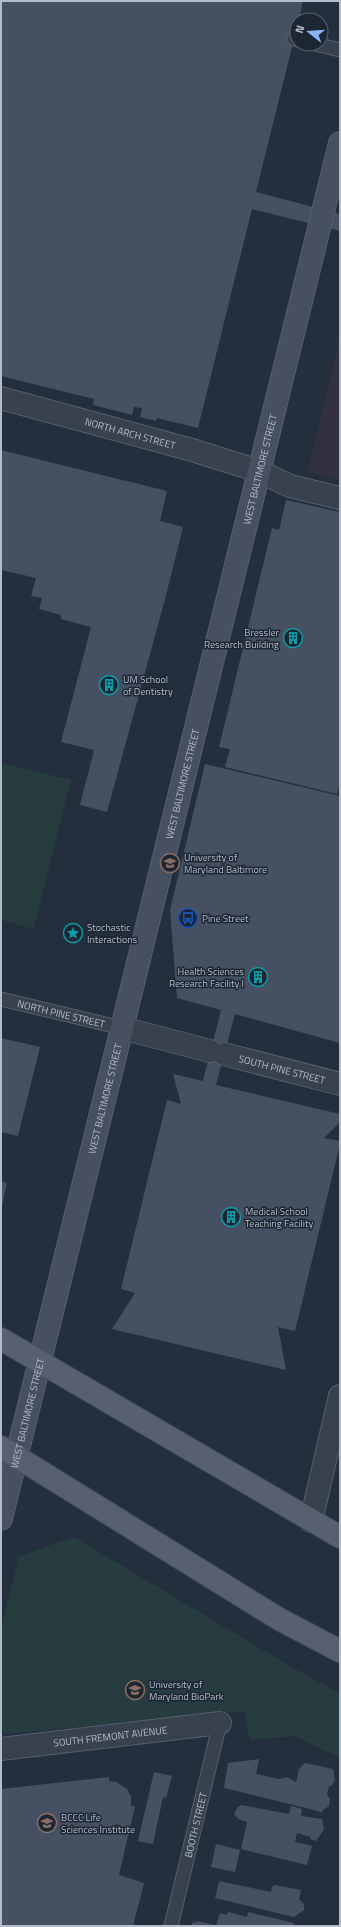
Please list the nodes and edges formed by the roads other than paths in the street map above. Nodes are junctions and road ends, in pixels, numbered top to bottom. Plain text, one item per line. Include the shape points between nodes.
1 (329, 47) edge
2 (340, 50) edge
3 (340, 143) edge
4 (1, 398) edge
5 (259, 470) junction
6 (340, 498) edge
7 (1, 999) edge
8 (122, 1028) junction
9 (340, 1084) edge
10 (1, 1339) edge
11 (40, 1361) junction
12 (340, 1396) edge
13 (8, 1452) edge
14 (1, 1519) edge
15 (311, 1520) junction
16 (340, 1537) edge
17 (340, 1651) edge
18 (220, 1723) joint
19 (1, 1749) edge
20 (171, 1926) edge

1 - 2 lane
3 - 5 main road, WEST BALTIMORE STREET
4 - 5 street, NORTH ARCH STREET
5 - 6 street, NORTH ARCH STREET via 290,486
5 - 8 main road, WEST BALTIMORE STREET
7 - 8 lane, NORTH PINE STREET
8 - 9 street, SOUTH PINE STREET
8 - 11 main road, WEST BALTIMORE STREET
10 - 11 main road
11 - 13 main road, WEST BALTIMORE STREET
11 - 15 main road
12 - 15 street
13 - 14 main road, WEST BALTIMORE STREET
13 - 17 main road via 279,1619
15 - 16 main road
18 - 19 street, SOUTH FREMONT AVENUE
18 - 20 lane, BOOTH STREET

